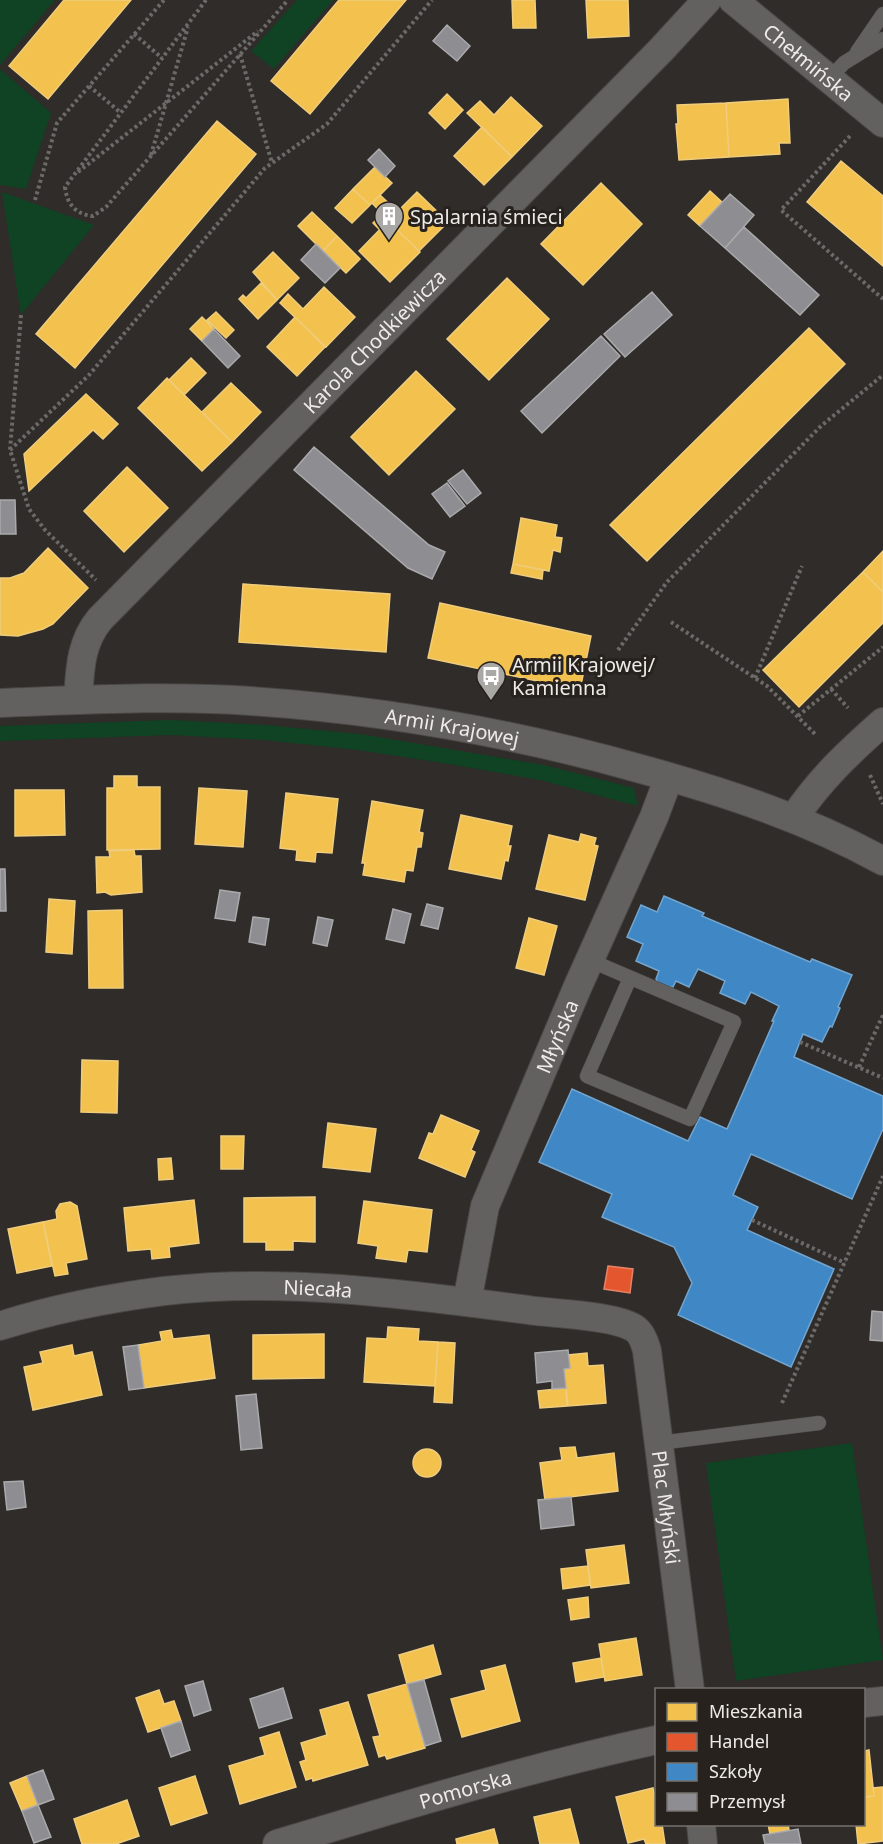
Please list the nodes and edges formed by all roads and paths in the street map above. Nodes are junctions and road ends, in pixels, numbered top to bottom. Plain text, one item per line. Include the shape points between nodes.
1 (164, 0) edge
2 (288, 0) edge
3 (432, 0) edge
4 (707, 0) edge
5 (733, 0) edge
6 (204, 1) edge
7 (883, 14) edge
8 (189, 22) junction
9 (268, 23) junction
10 (134, 34) junction
11 (883, 39) edge
12 (240, 54) junction
13 (856, 54) junction
14 (162, 58) junction
15 (830, 78) junction
16 (89, 87) junction
17 (165, 104) junction
18 (121, 113) junction
19 (883, 123) edge
20 (855, 130) dead end
21 (150, 156) junction
22 (272, 163) junction
23 (72, 176) junction
24 (35, 200) dead end
25 (883, 299) edge
26 (21, 315) dead end
27 (883, 375) edge
28 (10, 450) junction
29 (802, 566) dead end
30 (103, 587) dead end
31 (671, 622) dead end
32 (883, 647) edge
33 (618, 650) dead end
34 (755, 678) junction
35 (831, 689) junction
36 (78, 700) junction
37 (0, 703) edge
38 (848, 708) dead end
39 (798, 716) junction
40 (883, 722) edge
41 (816, 735) dead end
42 (865, 766) dead end
43 (669, 777) junction
44 (883, 804) edge
45 (794, 818) junction
46 (883, 861) edge
47 (589, 960) junction
48 (630, 978) junction
49 (883, 1015) edge
50 (800, 1042) dead end
51 (860, 1067) junction
52 (883, 1078) edge
53 (883, 1176) edge
54 (752, 1220) dead end
55 (845, 1263) junction
56 (467, 1302) junction
57 (0, 1326) edge
58 (636, 1329) joint
59 (819, 1423) dead end
60 (771, 1428) junction
61 (659, 1443) junction
62 (690, 1688) edge
63 (883, 1701) edge
64 (865, 1704) edge
65 (655, 1740) edge
66 (701, 1826) edge
67 (278, 1844) edge
68 (702, 1844) edge

1 - 10 path
2 - 9 path
3 - 22 path via 327,124
4 - 36 street, Karola Chodkiewicza via 100,619 81,658
5 - 15 street, Chełmińska
6 - 8 path
7 - 13 lane
8 - 14 path
8 - 17 path
9 - 12 path
9 - 17 path
10 - 14 path
10 - 16 path
11 - 13 lane
12 - 21 path
12 - 22 path
13 - 15 lane
14 - 18 path
15 - 19 street, Chełmińska
16 - 18 path
16 - 24 path via 57,123
17 - 21 path
17 - 23 path
18 - 23 path
20 - 25 path via 781,210
21 - 23 path via 106,207 93,216 72,208 66,197 65,187
22 - 28 path via 89,375
26 - 28 path
27 - 33 path via 821,426 667,582
28 - 30 path via 29,509
29 - 34 path
31 - 34 path
32 - 35 path
34 - 39 path
35 - 38 path
35 - 39 path
36 - 37 street, Armii Krajowej
36 - 43 street, Armii Krajowej via 249,701 410,718 580,752
39 - 41 path
40 - 45 street via 841,759
42 - 44 path
43 - 45 street, Armii Krajowej
43 - 47 street, Młyńska
45 - 46 street, Armii Krajowej
47 - 48 lane
47 - 56 street, Młyńska via 485,1206
48 - 48 lane via 734,1022 690,1119 587,1076
49 - 51 path
50 - 51 path
51 - 52 path
53 - 55 path
54 - 55 path
55 - 60 path
56 - 57 street, Niecała via 356,1290 221,1287 119,1298
56 - 58 street, Niecała via 613,1321
58 - 61 street, Plac Młyński via 647,1351
59 - 60 lane
60 - 61 lane
61 - 62 street, Plac Młyński
63 - 64 street
65 - 67 street, Pomorska via 496,1778
66 - 68 street

